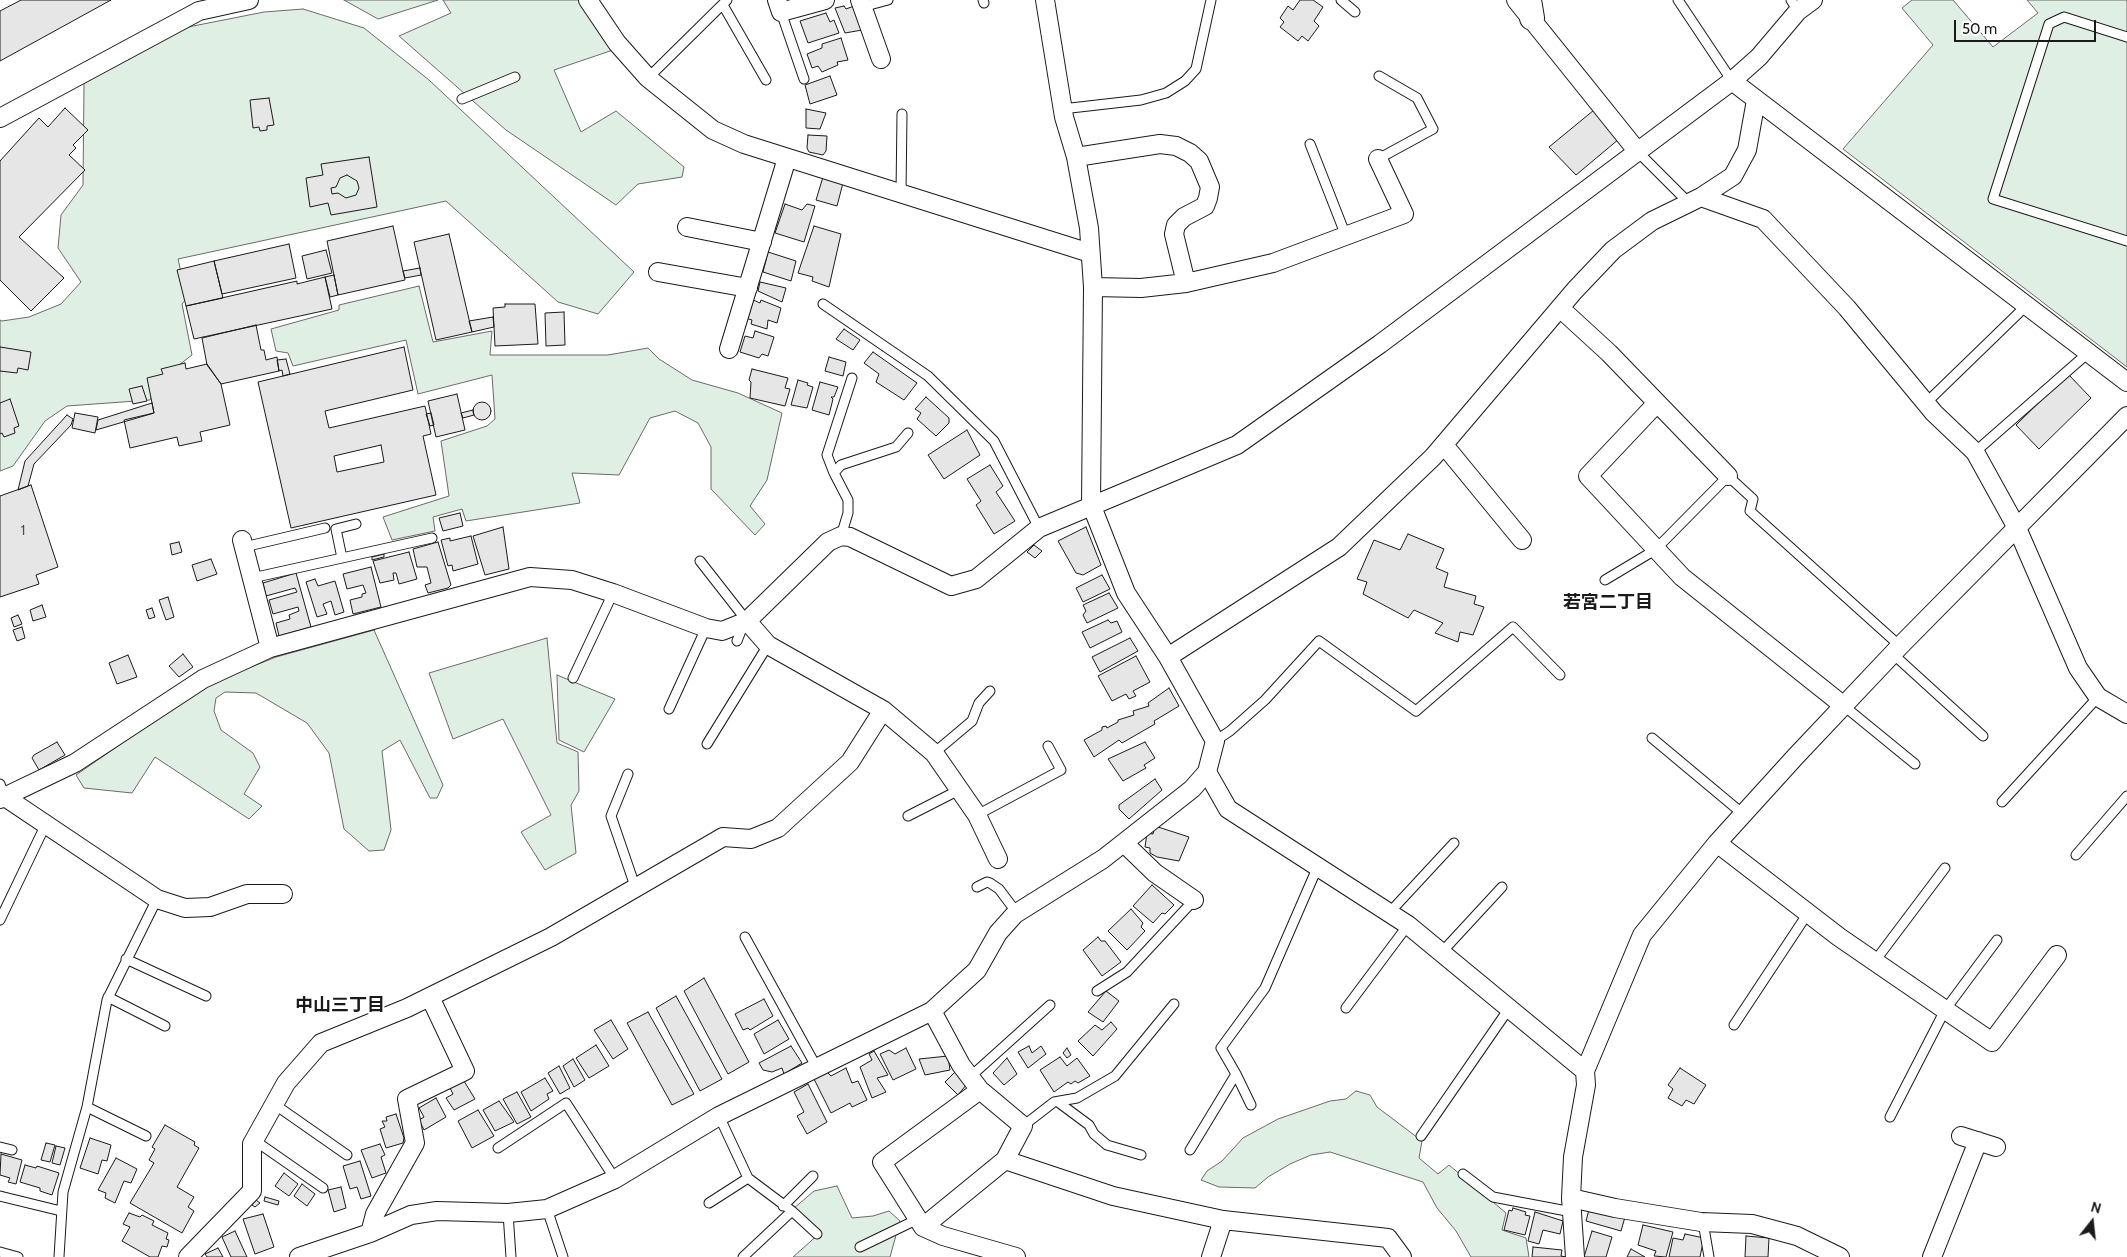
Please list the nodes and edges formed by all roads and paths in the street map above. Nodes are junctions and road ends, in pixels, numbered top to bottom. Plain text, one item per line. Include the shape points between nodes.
1 (249, 0) edge
2 (588, 0) edge
3 (825, 0) edge
4 (888, 0) edge
5 (1045, 0) edge
6 (1211, 0) edge
7 (1341, 0) edge
8 (1516, 0) edge
9 (1678, 0) edge
10 (1813, 0) edge
11 (725, 2) edge
12 (861, 3) edge
13 (200, 5) edge
14 (1795, 5) edge
15 (779, 6) edge
16 (1531, 9) edge
17 (1355, 12) dead end
18 (2127, 36) edge
19 (880, 59) dead end
20 (515, 76) dead end
21 (1379, 76) dead end
22 (648, 78) junction
23 (804, 79) dead end
24 (766, 80) dead end
25 (1732, 81) junction
26 (462, 99) dead end
27 (1756, 100) junction
28 (1062, 108) junction
29 (902, 114) dead end
30 (0, 118) edge
31 (1310, 144) dead end
32 (1638, 152) junction
33 (1076, 157) junction
34 (787, 158) junction
35 (1378, 159) joint
36 (901, 193) junction
37 (1695, 200) junction
38 (687, 227) dead end
39 (1346, 236) junction
40 (2127, 241) edge
41 (762, 242) junction
42 (1090, 253) junction
43 (658, 272) dead end
44 (1186, 283) junction
45 (1093, 287) junction
46 (748, 288) junction
47 (823, 304) dead end
48 (2027, 305) junction
49 (1561, 309) junction
50 (729, 349) dead end
51 (2088, 353) junction
52 (852, 378) dead end
53 (2127, 382) edge
54 (1657, 403) junction
55 (1926, 404) junction
56 (2127, 416) edge
57 (908, 433) dead end
58 (1444, 444) junction
59 (1975, 452) junction
60 (834, 473) junction
61 (1728, 476) junction
62 (1092, 504) junction
63 (356, 524) dead end
64 (325, 528) dead end
65 (1039, 528) junction
66 (2017, 528) junction
67 (841, 536) junction
68 (432, 538) dead end
69 (1522, 540) dead end
70 (243, 543) joint
71 (1654, 550) junction
72 (342, 558) junction
73 (700, 561) dead end
74 (252, 578) junction
75 (1605, 580) dead end
76 (613, 593) junction
77 (746, 622) junction
78 (706, 628) junction
79 (737, 641) dead end
80 (768, 645) junction
81 (270, 648) junction
82 (1896, 650) junction
83 (1168, 657) junction
84 (1560, 675) dead end
85 (573, 678) dead end
86 (990, 690) dead end
87 (2098, 697) junction
88 (1844, 706) junction
89 (670, 709) dead end
90 (883, 710) junction
91 (2127, 714) edge
92 (1983, 736) dead end
93 (1652, 738) dead end
94 (1215, 741) junction
95 (707, 744) dead end
96 (1048, 746) dead end
97 (934, 753) junction
98 (1915, 764) dead end
99 (1207, 772) junction
100 (628, 774) dead end
101 (959, 790) junction
102 (2, 793) edge
103 (2127, 796) edge
104 (2002, 802) dead end
105 (1743, 814) junction
106 (977, 815) junction
107 (908, 816) dead end
108 (45, 826) junction
109 (1124, 843) junction
110 (1454, 843) dead end
111 (1717, 843) junction
112 (2076, 855) dead end
113 (998, 859) dead end
114 (1318, 866) junction
115 (1945, 868) dead end
116 (978, 887) dead end
117 (1502, 887) dead end
118 (636, 890) junction
119 (284, 894) dead end
120 (157, 899) junction
121 (1194, 900) joint
122 (1390, 912) junction
123 (1017, 913) junction
124 (1808, 913) junction
125 (0, 920) edge
126 (1408, 925) junction
127 (745, 937) dead end
128 (1997, 940) dead end
129 (1441, 953) junction
130 (2057, 955) dead end
131 (126, 960) junction
132 (1875, 961) junction
133 (1097, 991) dead end
134 (206, 996) dead end
135 (108, 997) junction
136 (430, 997) junction
137 (1174, 1004) dead end
138 (1050, 1005) dead end
139 (1346, 1008) dead end
140 (1508, 1010) junction
141 (1946, 1010) junction
142 (932, 1011) junction
143 (1734, 1025) dead end
144 (166, 1026) dead end
145 (817, 1068) junction
146 (1585, 1071) junction
147 (1236, 1074) junction
148 (975, 1083) junction
149 (1058, 1102) junction
150 (274, 1104) junction
151 (1251, 1105) dead end
152 (87, 1107) junction
153 (719, 1116) junction
154 (1890, 1117) dead end
155 (1023, 1126) junction
156 (146, 1136) dead end
157 (1421, 1136) dead end
158 (254, 1140) junction
159 (0, 1147) edge
160 (1996, 1147) dead end
161 (498, 1148) dead end
162 (12, 1150) dead end
163 (1190, 1150) dead end
164 (347, 1155) dead end
165 (1141, 1155) dead end
166 (1005, 1160) junction
167 (1463, 1174) dead end
168 (813, 1176) dead end
169 (748, 1178) junction
170 (615, 1179) junction
171 (323, 1188) dead end
172 (0, 1196) edge
173 (709, 1203) dead end
174 (1572, 1205) junction
175 (783, 1206) junction
176 (547, 1209) junction
177 (792, 1211) junction
178 (61, 1212) junction
179 (508, 1213) junction
180 (1223, 1220) junction
181 (1703, 1222) junction
182 (921, 1223) junction
183 (370, 1232) junction
184 (817, 1234) dead end
185 (860, 1247) dead end
186 (0, 1252) edge
187 (18, 1257) edge
188 (59, 1257) edge
189 (188, 1257) edge
190 (299, 1257) edge
191 (511, 1257) edge
192 (563, 1257) edge
193 (743, 1257) edge
194 (1016, 1257) edge
195 (1211, 1257) edge
196 (1402, 1257) edge
197 (1575, 1257) edge
198 (1709, 1257) edge
199 (1840, 1257) edge
200 (1932, 1257) edge

1 - 13 street
2 - 22 street via 616,43
3 - 15 street
4 - 12 lane
5 - 28 street
6 - 28 lane via 1202,51 1196,69 1185,80 1166,93 1141,100
7 - 17 lane
8 - 16 street
9 - 25 lane
10 - 14 street
11 - 22 lane
11 - 24 lane
12 - 19 street
13 - 30 street
14 - 25 street via 1759,57
15 - 23 lane
16 - 32 street
18 - 40 lane via 2064,17 2049,24 1993,199
20 - 26 lane
21 - 35 lane via 1417,98 1433,129
22 - 34 street via 713,130
25 - 27 street
25 - 32 street
27 - 37 street via 1748,150 1733,176
27 - 48 street
28 - 33 street
29 - 36 lane
31 - 39 lane
32 - 37 lane
32 - 62 street via 1380,344 1237,445
33 - 42 street via 1089,228
33 - 44 street via 1160,144 1176,146 1199,161 1210,187 1208,198 1205,206 1176,225 1174,234
34 - 36 street
34 - 41 street
35 - 39 street via 1404,214
36 - 42 street
37 - 49 street via 1652,220 1613,250
37 - 55 street via 1763,219 1847,308
38 - 41 street
39 - 44 street via 1273,263
41 - 46 street
42 - 45 street
43 - 46 street
44 - 45 street via 1141,288
45 - 62 street
46 - 50 street
47 - 65 lane via 928,376 994,440
48 - 51 street
48 - 55 lane
49 - 54 street
49 - 58 street
51 - 53 street
51 - 59 lane
52 - 60 lane via 827,455
54 - 61 street
54 - 71 street via 1588,476
55 - 59 street
56 - 66 street
57 - 60 lane via 896,447 841,465
58 - 69 street
58 - 83 street via 1339,547
59 - 66 street
60 - 67 lane via 848,500
61 - 71 lane
61 - 82 lane via 1754,499 1750,511
62 - 65 street
62 - 83 street via 1126,593
63 - 72 lane via 336,529
64 - 70 lane
65 - 67 street via 976,579 951,586 850,537
66 - 82 street
66 - 87 street via 2078,668
67 - 77 street via 828,542
68 - 72 lane
70 - 74 street
71 - 75 lane
71 - 88 street via 1682,577
72 - 74 lane
73 - 77 lane
74 - 81 street
76 - 78 street
76 - 81 street via 572,580 530,577
76 - 85 lane
77 - 78 street via 722,631
77 - 79 lane
77 - 80 street
78 - 89 lane
80 - 90 street
80 - 95 lane
81 - 102 street via 204,679 75,763
82 - 88 street
82 - 92 lane
83 - 94 street
84 - 94 lane via 1513,627 1416,711 1319,641 1265,700
86 - 97 lane via 979,703 972,721
87 - 91 street
87 - 104 lane
88 - 98 lane
88 - 105 street
90 - 97 street
90 - 118 street via 850,762 778,828 751,839 723,838
93 - 105 lane
94 - 99 street
96 - 106 lane via 1061,770
97 - 101 street
99 - 109 street via 1192,789
99 - 114 street via 1228,809
100 - 118 lane via 611,816
101 - 106 street
101 - 107 lane
102 - 108 street
103 - 112 lane
105 - 111 street
106 - 113 street
108 - 120 street
108 - 125 lane
109 - 121 street via 1155,872
109 - 123 street
110 - 122 lane
111 - 124 street
111 - 146 street via 1642,935
114 - 122 street
114 - 147 lane via 1265,988 1221,1048
115 - 132 lane
116 - 123 lane via 990,883
117 - 129 lane
118 - 136 street via 551,937
119 - 120 street via 247,894 210,907 185,908
120 - 131 lane
121 - 133 lane via 1127,972
122 - 126 street
123 - 142 street via 998,933 977,970
124 - 132 street
124 - 143 lane
126 - 129 street
126 - 139 lane
127 - 145 lane
128 - 141 lane
129 - 140 street
130 - 141 street via 1992,1042
131 - 134 lane
131 - 135 lane
132 - 141 street
135 - 144 lane
135 - 152 lane
136 - 150 street via 321,1043 286,1084
136 - 183 street via 465,1071 407,1099 415,1143 374,1214
137 - 149 lane via 1114,1076 1077,1098
138 - 148 lane
140 - 146 street
140 - 157 lane
141 - 154 lane
142 - 145 street
142 - 148 street
145 - 153 street
146 - 174 street via 1586,1085 1573,1157
147 - 151 lane
147 - 163 lane
148 - 155 street
148 - 182 street via 882,1162
149 - 155 lane
149 - 165 lane via 1107,1145
150 - 158 street
150 - 164 lane
152 - 156 lane
152 - 178 lane via 63,1192
153 - 169 lane
153 - 170 street
155 - 166 street
158 - 171 lane
158 - 189 street via 252,1191
159 - 162 lane
160 - 200 street via 1969,1138
161 - 170 lane via 566,1103
166 - 180 street via 1113,1196
166 - 182 street
167 - 174 lane via 1493,1197
168 - 175 lane
169 - 173 lane
169 - 175 lane
170 - 176 street
172 - 178 lane
174 - 181 street
174 - 197 street
175 - 177 lane
176 - 179 street
176 - 192 lane
177 - 184 lane
177 - 193 lane
178 - 188 lane
179 - 183 street via 437,1211 411,1215
179 - 191 lane
180 - 195 street
180 - 196 street via 1388,1238
181 - 198 lane
181 - 199 street via 1752,1224 1797,1236
182 - 185 lane
182 - 194 street via 943,1236
183 - 190 street
186 - 187 lane

